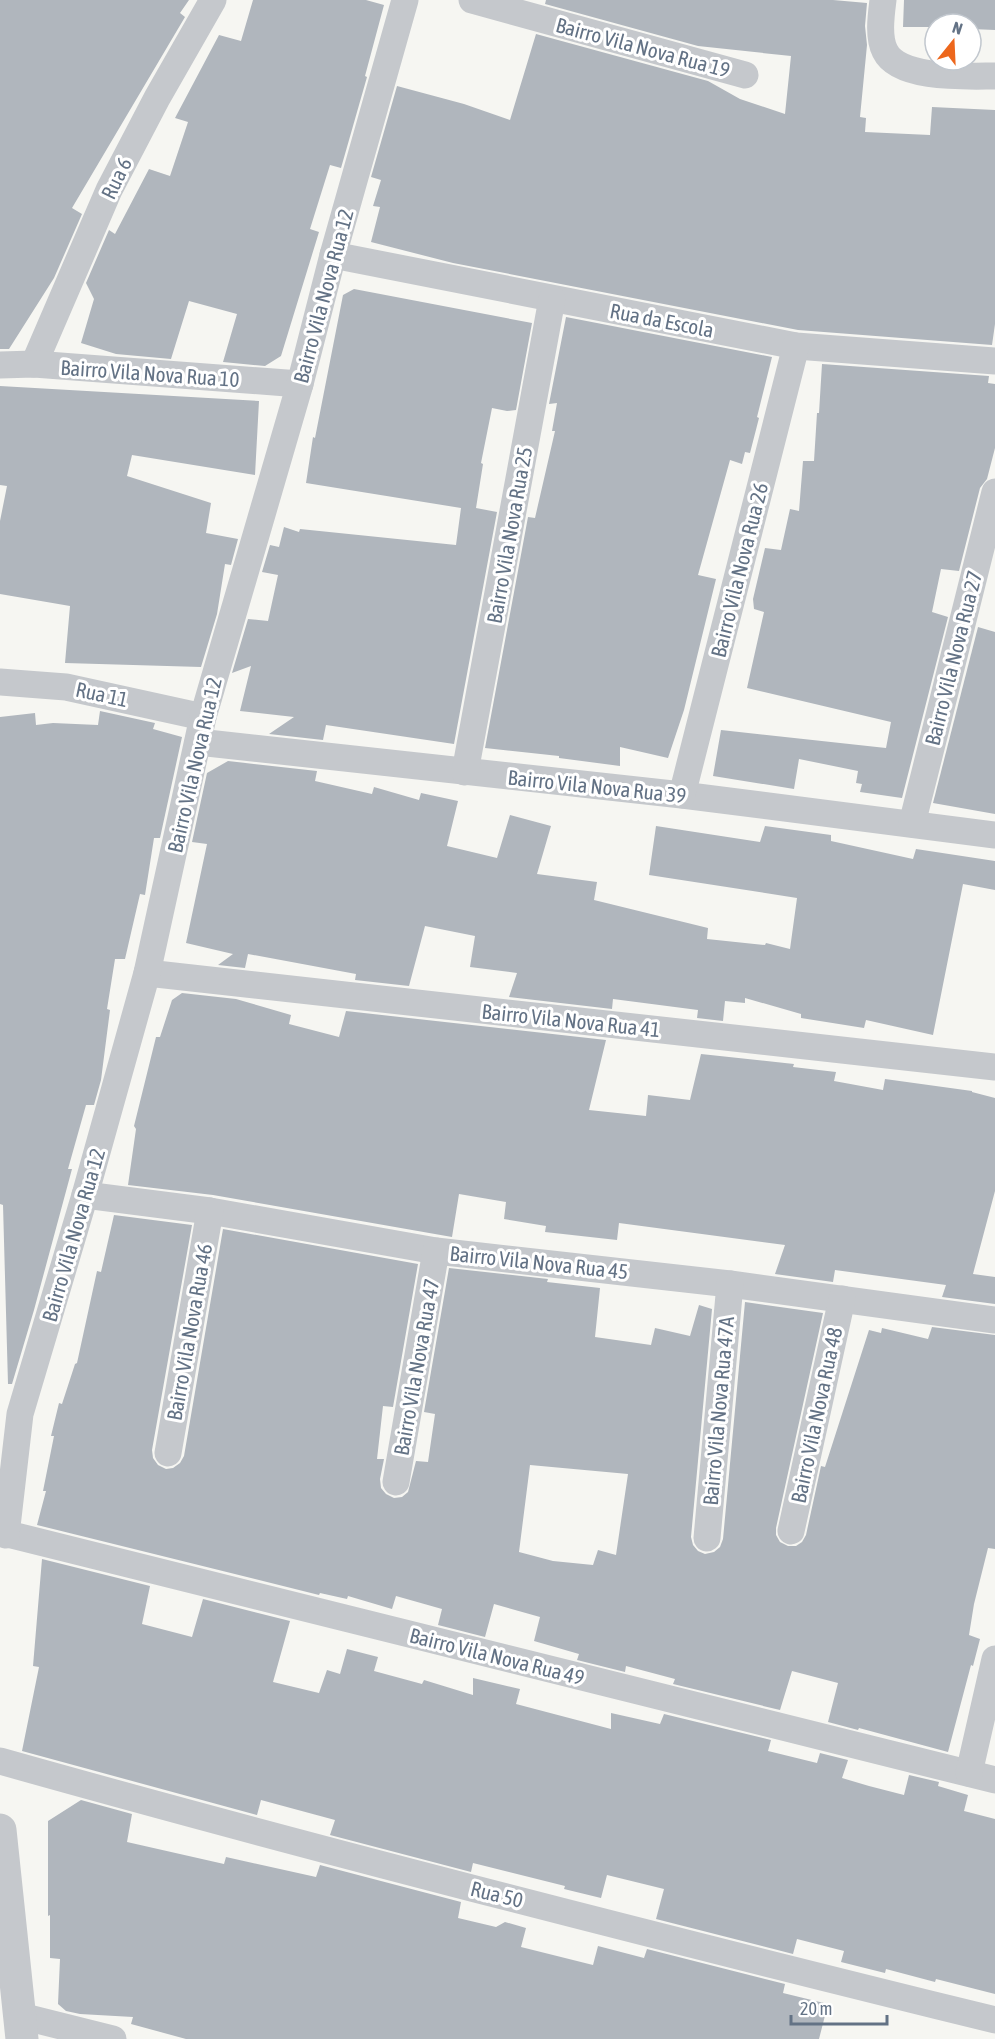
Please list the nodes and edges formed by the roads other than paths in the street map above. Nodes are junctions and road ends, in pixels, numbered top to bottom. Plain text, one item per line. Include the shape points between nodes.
1 (213, 0) edge
2 (405, 0) edge
3 (472, 0) edge
4 (883, 0) edge
5 (745, 75) dead end
6 (995, 76) edge
7 (333, 255) junction
8 (552, 299) junction
9 (796, 346) junction
10 (995, 361) edge
11 (34, 364) junction
12 (0, 365) edge
13 (300, 384) junction
14 (995, 492) edge
15 (0, 682) edge
16 (201, 729) junction
17 (465, 772) junction
18 (682, 795) junction
19 (912, 824) junction
20 (995, 835) edge
21 (147, 973) junction
22 (995, 1066) edge
23 (85, 1196) junction
24 (210, 1211) junction
25 (436, 1251) junction
26 (730, 1284) junction
27 (842, 1299) junction
28 (995, 1320) edge
29 (168, 1453) dead end
30 (396, 1482) dead end
31 (791, 1531) dead end
32 (3, 1534) edge
33 (707, 1538) dead end
34 (995, 1659) edge
35 (0, 1761) edge
36 (982, 1777) edge
37 (0, 1830) edge
38 (995, 2020) edge
39 (21, 2027) edge
40 (113, 2039) edge

1 - 11 street, Rua 6 via 109,190
2 - 7 street, Bairro Vila Nova Rua 12
3 - 5 street, Bairro Vila Nova Rua 19
4 - 6 street via 883,45 894,62 917,71 945,75
7 - 8 street, Rua da Escola
7 - 13 street, Bairro Vila Nova Rua 12
8 - 9 street, Rua da Escola
8 - 17 street, Bairro Vila Nova Rua 25
9 - 10 street, Rua da Escola
9 - 18 street, Bairro Vila Nova Rua 26
11 - 12 street, Bairro Vila Nova Rua 10
11 - 13 street, Bairro Vila Nova Rua 10
13 - 16 street, Bairro Vila Nova Rua 12
14 - 19 street, Bairro Vila Nova Rua 27
15 - 16 street, Rua 11 via 66,687
16 - 17 street, Bairro Vila Nova Rua 39
16 - 21 street, Bairro Vila Nova Rua 12
17 - 18 street, Bairro Vila Nova Rua 39
18 - 19 street, Bairro Vila Nova Rua 39
19 - 20 street, Bairro Vila Nova Rua 39
21 - 22 street, Bairro Vila Nova Rua 41
21 - 23 street, Bairro Vila Nova Rua 12
23 - 24 street, Bairro Vila Nova Rua 45
23 - 32 street, Bairro Vila Nova Rua 12 via 20,1414
24 - 25 street, Bairro Vila Nova Rua 45
24 - 29 street, Bairro Vila Nova Rua 46
25 - 26 street, Bairro Vila Nova Rua 45
25 - 30 street, Bairro Vila Nova Rua 47
26 - 27 street, Bairro Vila Nova Rua 45
26 - 33 street, Bairro Vila Nova Rua 47A
27 - 28 street, Bairro Vila Nova Rua 45
27 - 31 street, Bairro Vila Nova Rua 48
32 - 36 street, Bairro Vila Nova Rua 49
34 - 36 street
35 - 38 street, Rua 50 via 213,1821
37 - 39 street
39 - 40 street

